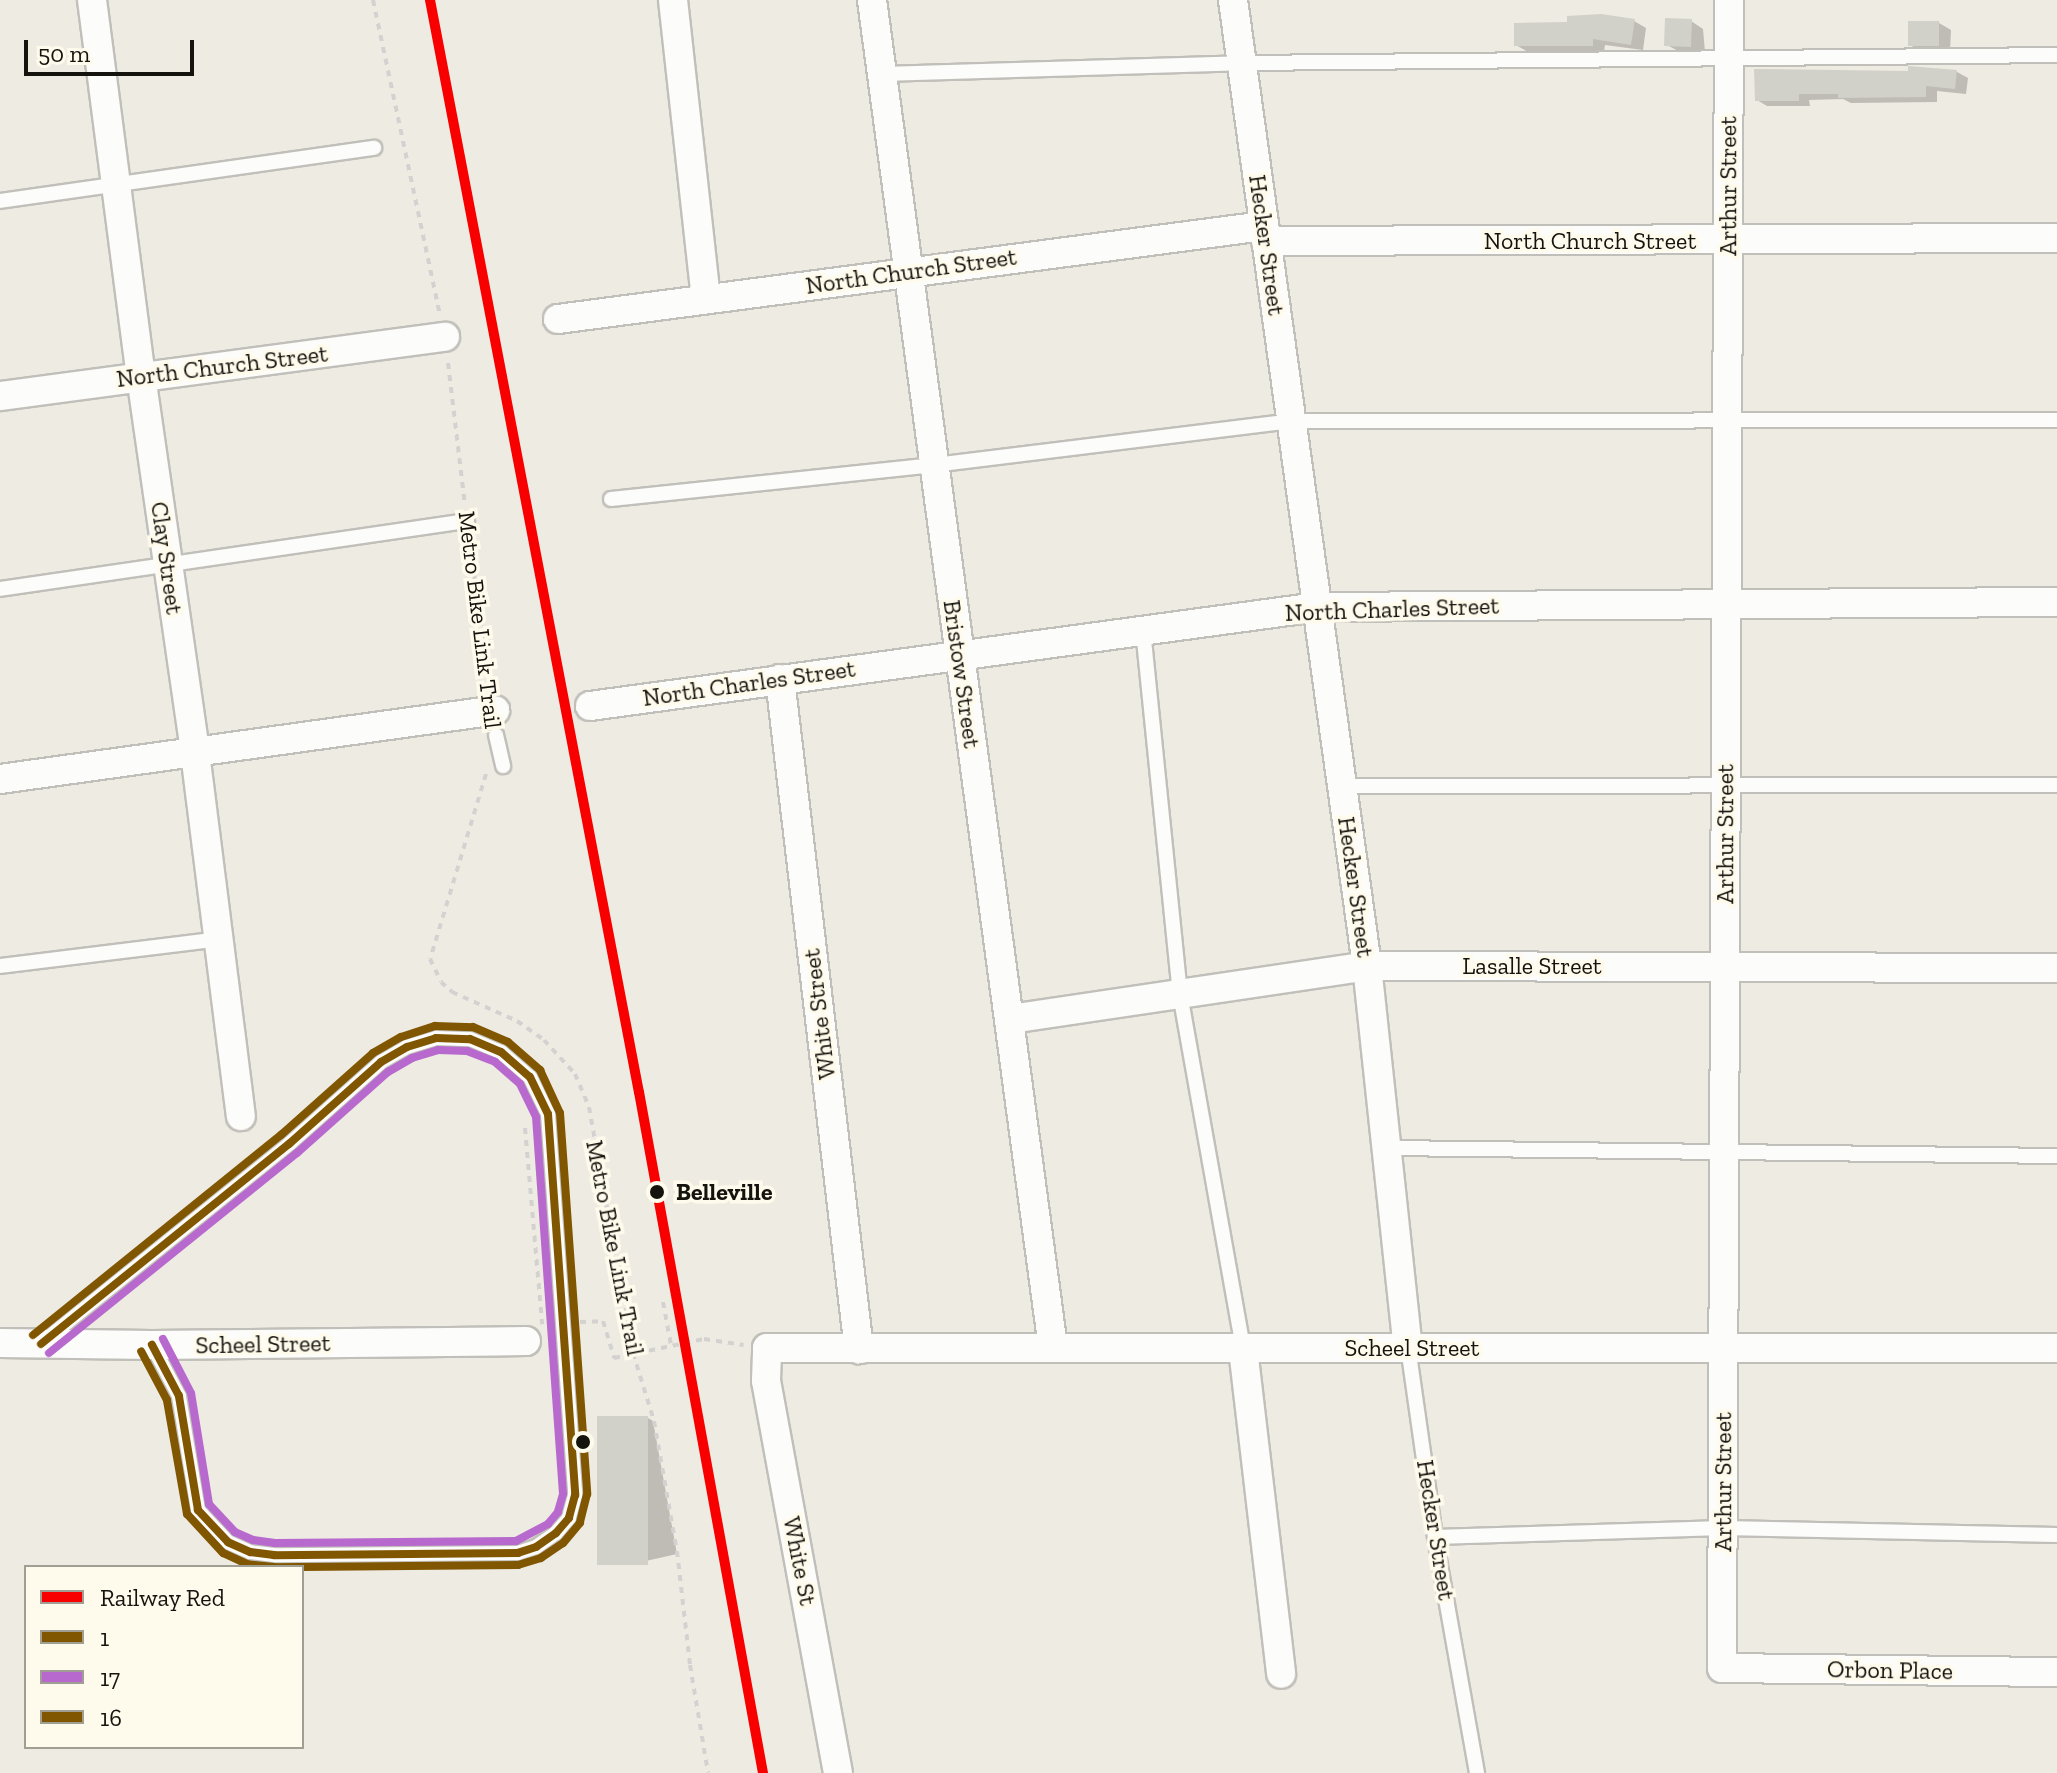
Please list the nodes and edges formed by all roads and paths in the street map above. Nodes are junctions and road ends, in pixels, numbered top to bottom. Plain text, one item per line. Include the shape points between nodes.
1 (92, 0) edge
2 (373, 0) edge
3 (673, 0) edge
4 (872, 0) edge
5 (1233, 0) edge
6 (1729, 0) edge
7 (2057, 55) edge
8 (1728, 56) junction
9 (1242, 63) junction
10 (881, 74) junction
11 (374, 148) dead end
12 (116, 187) junction
13 (0, 201) edge
14 (1265, 234) junction
15 (2057, 238) edge
16 (1727, 241) junction
17 (908, 271) junction
18 (706, 299) junction
19 (558, 319) dead end
20 (445, 337) junction
21 (141, 376) junction
22 (0, 396) edge
23 (2057, 420) edge
24 (1292, 421) junction
25 (1727, 421) junction
26 (934, 465) junction
27 (611, 499) dead end
28 (467, 521) junction
29 (168, 566) junction
30 (0, 589) edge
31 (2057, 602) edge
32 (1726, 604) junction
33 (1317, 607) junction
34 (1143, 630) junction
35 (959, 655) junction
36 (780, 679) junction
37 (590, 706) dead end
38 (496, 723) junction
39 (195, 753) junction
40 (503, 766) dead end
41 (0, 779) edge
42 (2057, 785) edge
43 (1342, 786) junction
44 (1725, 786) junction
45 (219, 939) junction
46 (0, 966) edge
47 (1367, 966) junction
48 (1724, 966) junction
49 (2057, 968) edge
50 (1180, 994) junction
51 (1010, 1019) junction
52 (241, 1116) dead end
53 (525, 1128) dead end
54 (1386, 1148) junction
55 (1724, 1150) junction
56 (2057, 1156) edge
57 (663, 1302) dead end
58 (535, 1339) joint
59 (0, 1343) edge
60 (41, 1344) junction
61 (152, 1345) junction
62 (671, 1345) junction
63 (1408, 1347) junction
64 (658, 1348) dead end
65 (767, 1348) junction
66 (1053, 1348) junction
67 (1723, 1348) junction
68 (2057, 1348) edge
69 (859, 1349) junction
70 (1243, 1349) junction
71 (1723, 1528) junction
72 (2057, 1535) edge
73 (1435, 1537) junction
74 (1722, 1668) joint
75 (2057, 1672) edge
76 (1281, 1674) dead end
77 (708, 1773) edge
78 (838, 1773) edge
79 (1477, 1773) edge

1 - 12 street, Clay Street
2 - 20 path, Metro Bike Link Trail
3 - 18 street
4 - 10 street, Bristow Street
5 - 9 street, Hecker Street
6 - 8 street, Arthur Street
7 - 8 lane
8 - 9 lane
8 - 16 street, Arthur Street
9 - 10 lane
9 - 14 street, Hecker Street
10 - 17 street, Bristow Street
11 - 12 lane
12 - 13 lane
12 - 21 street, Clay Street
14 - 16 street, North Church Street
14 - 17 street, North Church Street
14 - 24 street, Hecker Street
15 - 16 street, North Church Street
16 - 25 street, Arthur Street
17 - 18 street, North Church Street
17 - 26 street, Bristow Street
18 - 19 street, North Church Street
20 - 21 street, North Church Street
20 - 28 path, Metro Bike Link Trail
21 - 22 street, North Church Street
21 - 29 street, Clay Street
23 - 25 lane
24 - 25 lane
24 - 26 lane
24 - 33 street, Hecker Street
25 - 32 street, Arthur Street
26 - 27 lane
26 - 35 street, Bristow Street
28 - 29 lane
28 - 38 path, Metro Bike Link Trail
29 - 30 lane
29 - 39 street, Clay Street
31 - 32 street, North Charles Street
32 - 33 street, North Charles Street
32 - 44 street, Arthur Street
33 - 34 street, North Charles Street
33 - 43 street, Hecker Street
34 - 35 street, North Charles Street
34 - 50 lane
35 - 36 street, North Charles Street
35 - 51 street, Bristow Street
36 - 37 street, North Charles Street
36 - 69 street, White Street
38 - 39 street
38 - 40 lane
38 - 77 path, Metro Bike Link Trail via 430,959 452,992 517,1021 544,1040 575,1074 589,1107 633,1353 654,1421
39 - 41 street
39 - 45 street, Clay Street
42 - 44 lane
43 - 44 lane
43 - 47 street, Hecker Street
44 - 48 street, Arthur Street
45 - 46 lane
45 - 52 street, Clay Street
47 - 48 street, Lasalle Street
47 - 50 street, Lasalle Street
47 - 54 street, Hecker Street
48 - 49 street, Lasalle Street
48 - 55 street, Arthur Street
50 - 51 street, Lasalle Street
50 - 70 lane
51 - 66 street, Bristow Street
53 - 58 path
54 - 55 lane
54 - 63 street, Hecker Street
55 - 56 lane
55 - 67 street, Arthur Street
57 - 62 path
58 - 61 street, Scheel Street
59 - 60 street, Scheel Street
60 - 61 street, Scheel Street
60 - 61 lane via 289,1144 381,1062 407,1047 436,1038 470,1039 501,1052 530,1077 548,1114 575,1495 569,1518 556,1533 518,1553 274,1555 228,1542 198,1510 179,1396
62 - 64 path
62 - 65 path via 704,1339
63 - 67 street, Scheel Street
63 - 70 street, Scheel Street
63 - 73 lane, Hecker Street
65 - 69 street, Scheel Street
65 - 78 street, White St via 766,1381
66 - 69 street, Scheel Street
66 - 70 street, Scheel Street
67 - 68 street, Scheel Street
67 - 71 street, Arthur Street
70 - 76 street
71 - 72 lane
71 - 73 lane
71 - 74 street, Arthur Street
73 - 79 lane, Hecker Street
74 - 75 street, Orbon Place

